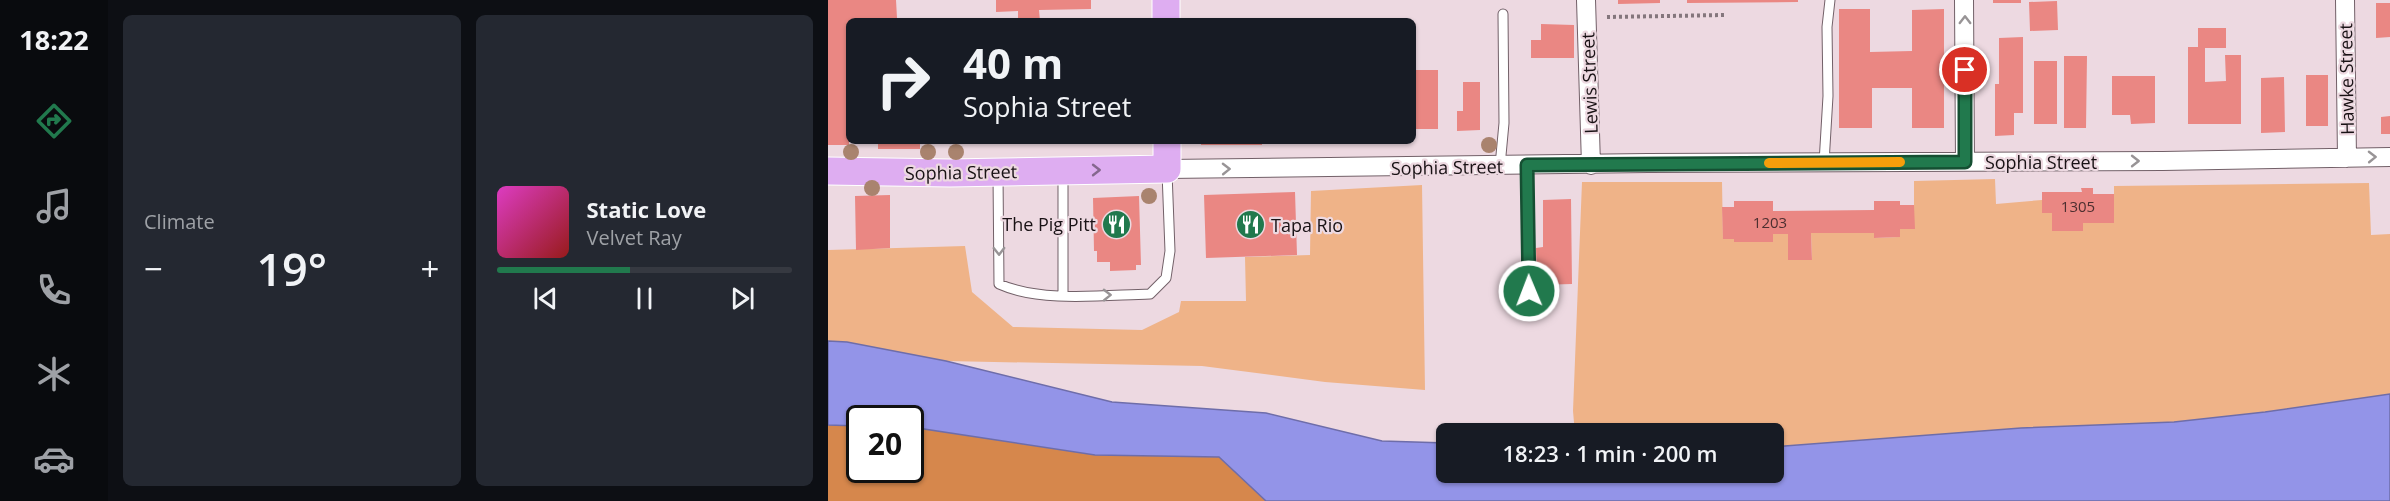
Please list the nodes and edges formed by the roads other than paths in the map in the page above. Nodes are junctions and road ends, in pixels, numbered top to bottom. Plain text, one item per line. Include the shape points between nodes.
1 (1166, 0) edge
2 (1586, 0) edge
3 (1830, 0) edge
4 (1964, 0) edge
5 (2345, 0) edge
6 (1503, 14) dead end
7 (1166, 18) edge
8 (1167, 144) edge
9 (2390, 157) edge
10 (2347, 158) junction
11 (1965, 162) junction
12 (1824, 163) junction
13 (1527, 165) junction
14 (1591, 165) junction
15 (1500, 166) junction
16 (1167, 169) junction
17 (1063, 170) junction
18 (828, 171) edge
19 (998, 172) junction
20 (1529, 291) dead end
21 (1064, 295) junction

1 - 7 main road
2 - 14 street, Lewis Street
3 - 12 lane
11 -> 4 street
5 - 10 street, Hawke Street
6 - 15 lane via 1504,123
8 - 16 main road
10 -> 9 street, Sophia Street
11 -> 10 street, Sophia Street
11 - 12 street, Sophia Street
12 - 14 street, Sophia Street
13 - 14 street, Sophia Street
13 - 15 street, Sophia Street
13 - 20 lane
16 -> 15 street, Sophia Street
17 -> 16 main road, Sophia Street
21 -> 16 lane via 1150,294 1166,278 1170,251
17 - 19 main road, Sophia Street
17 - 21 lane
18 - 19 main road, Sophia Street
19 -> 21 lane via 999,284

